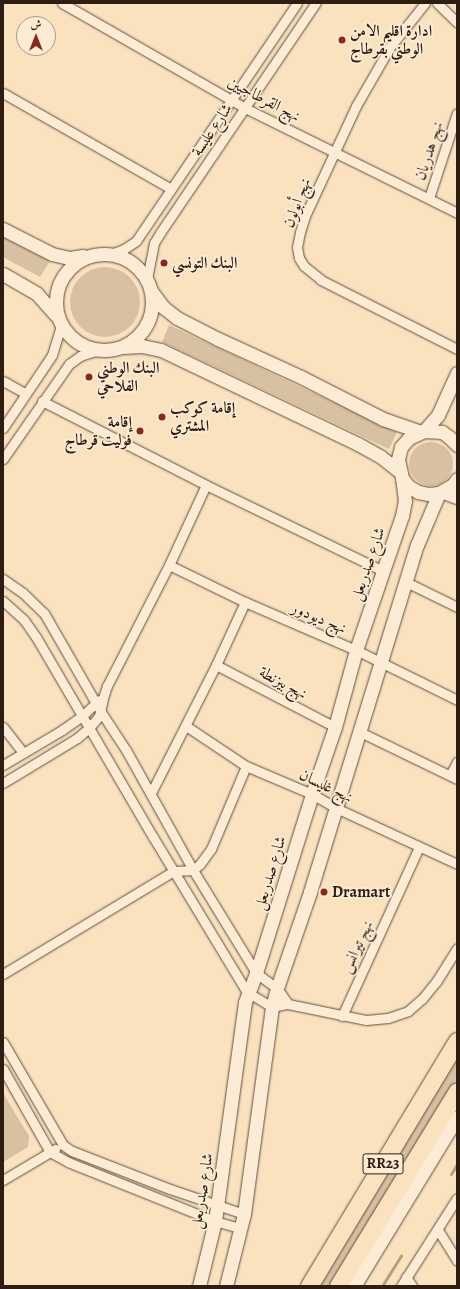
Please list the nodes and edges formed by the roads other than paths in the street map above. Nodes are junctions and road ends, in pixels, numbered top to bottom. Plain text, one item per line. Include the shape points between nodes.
1 (62, 3) edge
2 (297, 3) edge
3 (316, 3) edge
4 (425, 3) edge
5 (437, 3) edge
6 (457, 22) edge
7 (3, 93) edge
8 (232, 100) junction
9 (245, 108) junction
10 (457, 113) edge
11 (334, 153) junction
12 (171, 189) junction
13 (429, 198) junction
14 (457, 213) edge
15 (3, 229) edge
16 (111, 254) junction
17 (89, 256) junction
18 (3, 274) edge
19 (149, 285) junction
20 (59, 321) junction
21 (123, 347) junction
22 (457, 349) edge
23 (98, 350) junction
24 (457, 373) edge
25 (3, 380) edge
26 (26, 394) junction
27 (42, 402) junction
28 (3, 428) edge
29 (422, 431) junction
30 (456, 441) edge
31 (3, 459) edge
32 (400, 475) junction
33 (457, 479) edge
34 (206, 485) junction
35 (441, 492) junction
36 (457, 497) edge
37 (169, 565) junction
38 (383, 571) junction
39 (3, 579) edge
40 (406, 582) junction
41 (3, 601) edge
42 (245, 602) junction
43 (457, 607) edge
44 (356, 650) junction
45 (381, 662) junction
46 (216, 665) junction
47 (99, 700) junction
48 (457, 700) edge
49 (101, 712) junction
50 (82, 716) junction
51 (186, 726) junction
52 (3, 727) edge
53 (336, 727) junction
54 (89, 728) junction
55 (358, 731) junction
56 (23, 753) junction
57 (457, 762) edge
58 (3, 765) edge
59 (246, 766) junction
60 (454, 777) edge
61 (3, 783) edge
62 (151, 794) junction
63 (312, 794) junction
64 (336, 808) junction
65 (420, 847) junction
66 (457, 864) edge
67 (193, 870) junction
68 (174, 871) junction
69 (457, 948) edge
70 (256, 973) junction
71 (3, 974) edge
72 (277, 988) junction
73 (248, 992) junction
74 (288, 1004) junction
75 (272, 1007) junction
76 (342, 1016) junction
77 (457, 1041) edge
78 (3, 1042) edge
79 (3, 1069) edge
80 (457, 1091) edge
81 (457, 1117) edge
82 (63, 1144) junction
83 (50, 1152) junction
84 (3, 1180) edge
85 (457, 1198) edge
86 (218, 1204) junction
87 (244, 1214) junction
88 (215, 1221) junction
89 (240, 1228) junction
90 (438, 1230) junction
91 (457, 1260) edge
92 (406, 1277) junction
93 (198, 1286) edge
94 (226, 1286) edge
95 (309, 1286) edge
96 (338, 1286) edge
97 (354, 1286) edge
98 (401, 1286) edge
99 (412, 1286) edge

1 - 8 street, نهج القرطاجيين
2 - 8 street, شارع عليسة
3 - 9 street, شارع عليسة
4 - 11 street, نهج أبولون via 390,47 356,106
5 - 6 street
7 - 12 street
8 - 9 street, نهج القرطاجيين
8 - 12 street, شارع عليسة
9 - 11 street, نهج القرطاجيين
9 - 19 street, شارع عليسة via 154,243
10 - 13 street, نهج هدريان
11 - 13 street, نهج القرطاجيين
11 - 22 street, نهج أبولون via 300,232 297,247 304,266 321,280
12 - 16 street, شارع عليسة via 136,241
13 - 14 street, نهج القرطاجيين
15 - 17 street via 52,254 70,258
16 - 17 street
16 - 19 street via 132,262
17 - 20 street via 68,268 61,279 56,290 55,303
18 - 20 street via 37,294
19 - 21 street via 152,308 147,324 137,337
19 - 29 street via 163,306 177,318 218,340 301,377 383,419
20 - 23 street via 71,338 84,346
20 - 26 street via 52,355
21 - 23 street
21 - 32 street via 142,346 161,350 358,444 381,457
23 - 27 street via 80,356 69,364
24 - 29 street via 438,415
25 - 26 street
26 - 28 street
27 - 31 street
27 - 34 street
29 - 30 street via 442,432
29 - 32 street, شارع صدربعل via 409,438 401,447 398,459
32 - 35 street via 408,486 418,492
32 - 38 street, شارع صدربعل via 404,509
33 - 35 street via 453,485
34 - 37 street
34 - 38 street
35 - 36 street
35 - 40 street via 422,534
37 - 42 street, نهج ديودور
37 - 47 street
38 - 44 street, شارع صدربعل
39 - 47 street via 44,613
40 - 43 street
40 - 45 street
41 - 50 street via 24,620 36,637
42 - 44 street, نهج ديودور
42 - 46 street
44 - 45 street, نهج ديودور
44 - 53 street, شارع صدربعل
45 - 48 street, نهج ديودور
45 - 55 street
46 - 51 street
46 - 53 street, نهج بيزنطة
47 - 49 street
47 - 50 street
49 - 54 street
49 - 62 street
50 - 54 street
50 - 56 street
51 - 59 street, نهج غليسان
51 - 62 street
52 - 56 street
53 - 63 street, شارع صدربعل
54 - 61 street
54 - 68 street
55 - 60 street
55 - 64 street
56 - 58 street
57 - 60 street
59 - 63 street, نهج غليسان
59 - 67 street via 211,849
62 - 67 street
63 - 64 street, نهج غليسان
63 - 70 street, شارع صدربعل
64 - 65 street, نهج غليسان
64 - 72 street
65 - 66 street, نهج غليسان
65 - 76 street, نهج تيرانس
67 - 68 street
67 - 70 street
68 - 71 street
68 - 73 street
69 - 76 street via 422,1000 408,1011 388,1018 366,1020
70 - 72 street
70 - 73 street, شارع صدربعل
72 - 74 street
72 - 75 street
73 - 75 street
73 - 86 street, شارع صدربعل
74 - 75 street
74 - 76 street
75 - 87 street
77 - 95 highway, RR23
78 - 82 street
79 - 83 street
80 - 96 highway, RR23
81 - 97 street
82 - 83 street
82 - 86 street via 79,1154 170,1189
83 - 84 street
83 - 88 street via 68,1162
85 - 90 street
86 - 87 street
86 - 88 street, شارع صدربعل
87 - 89 street
88 - 89 street
88 - 93 street, شارع صدربعل
89 - 94 street
90 - 91 street
90 - 92 street
92 - 98 street
92 - 99 street

